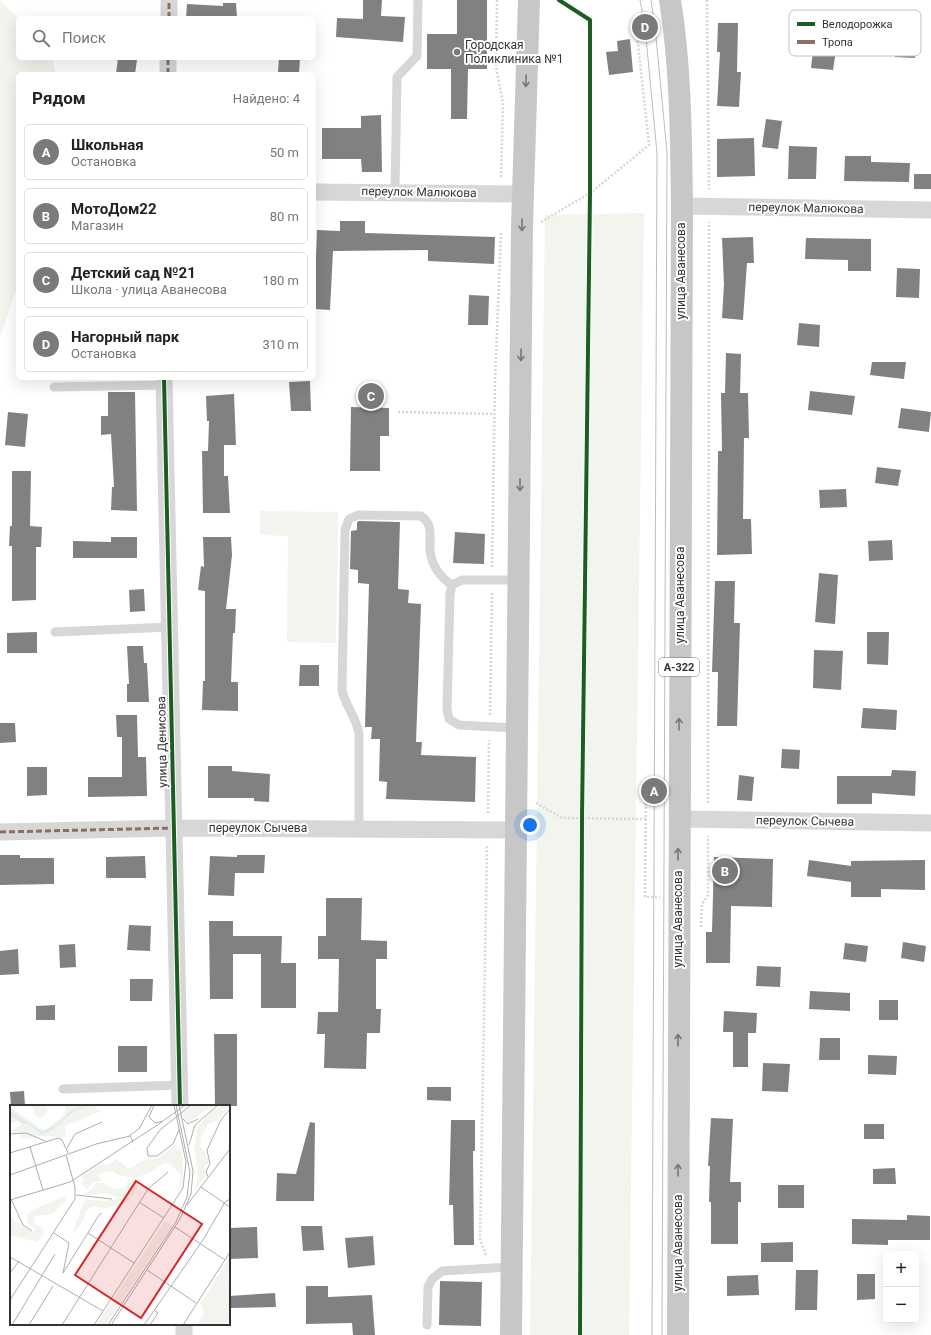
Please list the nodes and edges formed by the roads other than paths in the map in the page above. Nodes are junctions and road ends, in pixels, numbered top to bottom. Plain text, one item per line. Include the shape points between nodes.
1 (169, 0) edge
2 (418, 0) edge
3 (529, 0) edge
4 (670, 0) edge
5 (169, 16) edge
6 (168, 60) edge
7 (168, 72) edge
8 (395, 191) junction
9 (316, 192) edge
10 (523, 194) junction
11 (682, 206) junction
12 (931, 210) edge
13 (164, 382) edge
14 (54, 387) dead end
15 (520, 580) junction
16 (452, 586) junction
17 (170, 627) junction
18 (55, 632) dead end
19 (517, 728) junction
20 (679, 819) junction
21 (931, 823) edge
22 (174, 828) junction
23 (359, 829) junction
24 (516, 830) junction
25 (0, 832) edge
26 (179, 1085) junction
27 (63, 1089) dead end
28 (180, 1105) edge
29 (501, 1268) junction
30 (427, 1325) dead end
31 (510, 1335) edge
32 (678, 1335) edge

1 - 5 street
2 - 8 lane via 417,56 397,77
3 -> 10 highway
4 - 11 highway, улица Аванесова / А-322 via 676,34 680,92
6 - 7 street
8 - 9 street, переулок Малюкова
8 - 10 street, переулок Малюкова
10 -> 15 highway
11 - 12 street, переулок Малюкова
20 -> 11 highway, улица Аванесова / А-322
13 - 14 lane
13 - 17 street, улица Денисова
15 - 16 lane via 462,580
15 - 19 highway
16 - 19 lane via 447,715 453,723 459,725
16 - 23 lane via 444,580 434,564 430,552 429,525 421,516 358,515 349,519 345,530 342,690 359,733
17 - 18 lane
17 - 22 street, улица Денисова
19 - 24 highway
20 - 21 street, переулок Сычева
32 -> 20 highway, улица Аванесова / А-322
22 - 23 street, переулок Сычева
22 - 25 street, переулок Сычева
22 - 26 street, улица Денисова
23 - 24 street, переулок Сычева
24 - 29 highway
26 - 27 lane
26 - 28 street, улица Денисова
29 - 30 lane via 442,1271 432,1279 428,1287
29 - 31 highway

